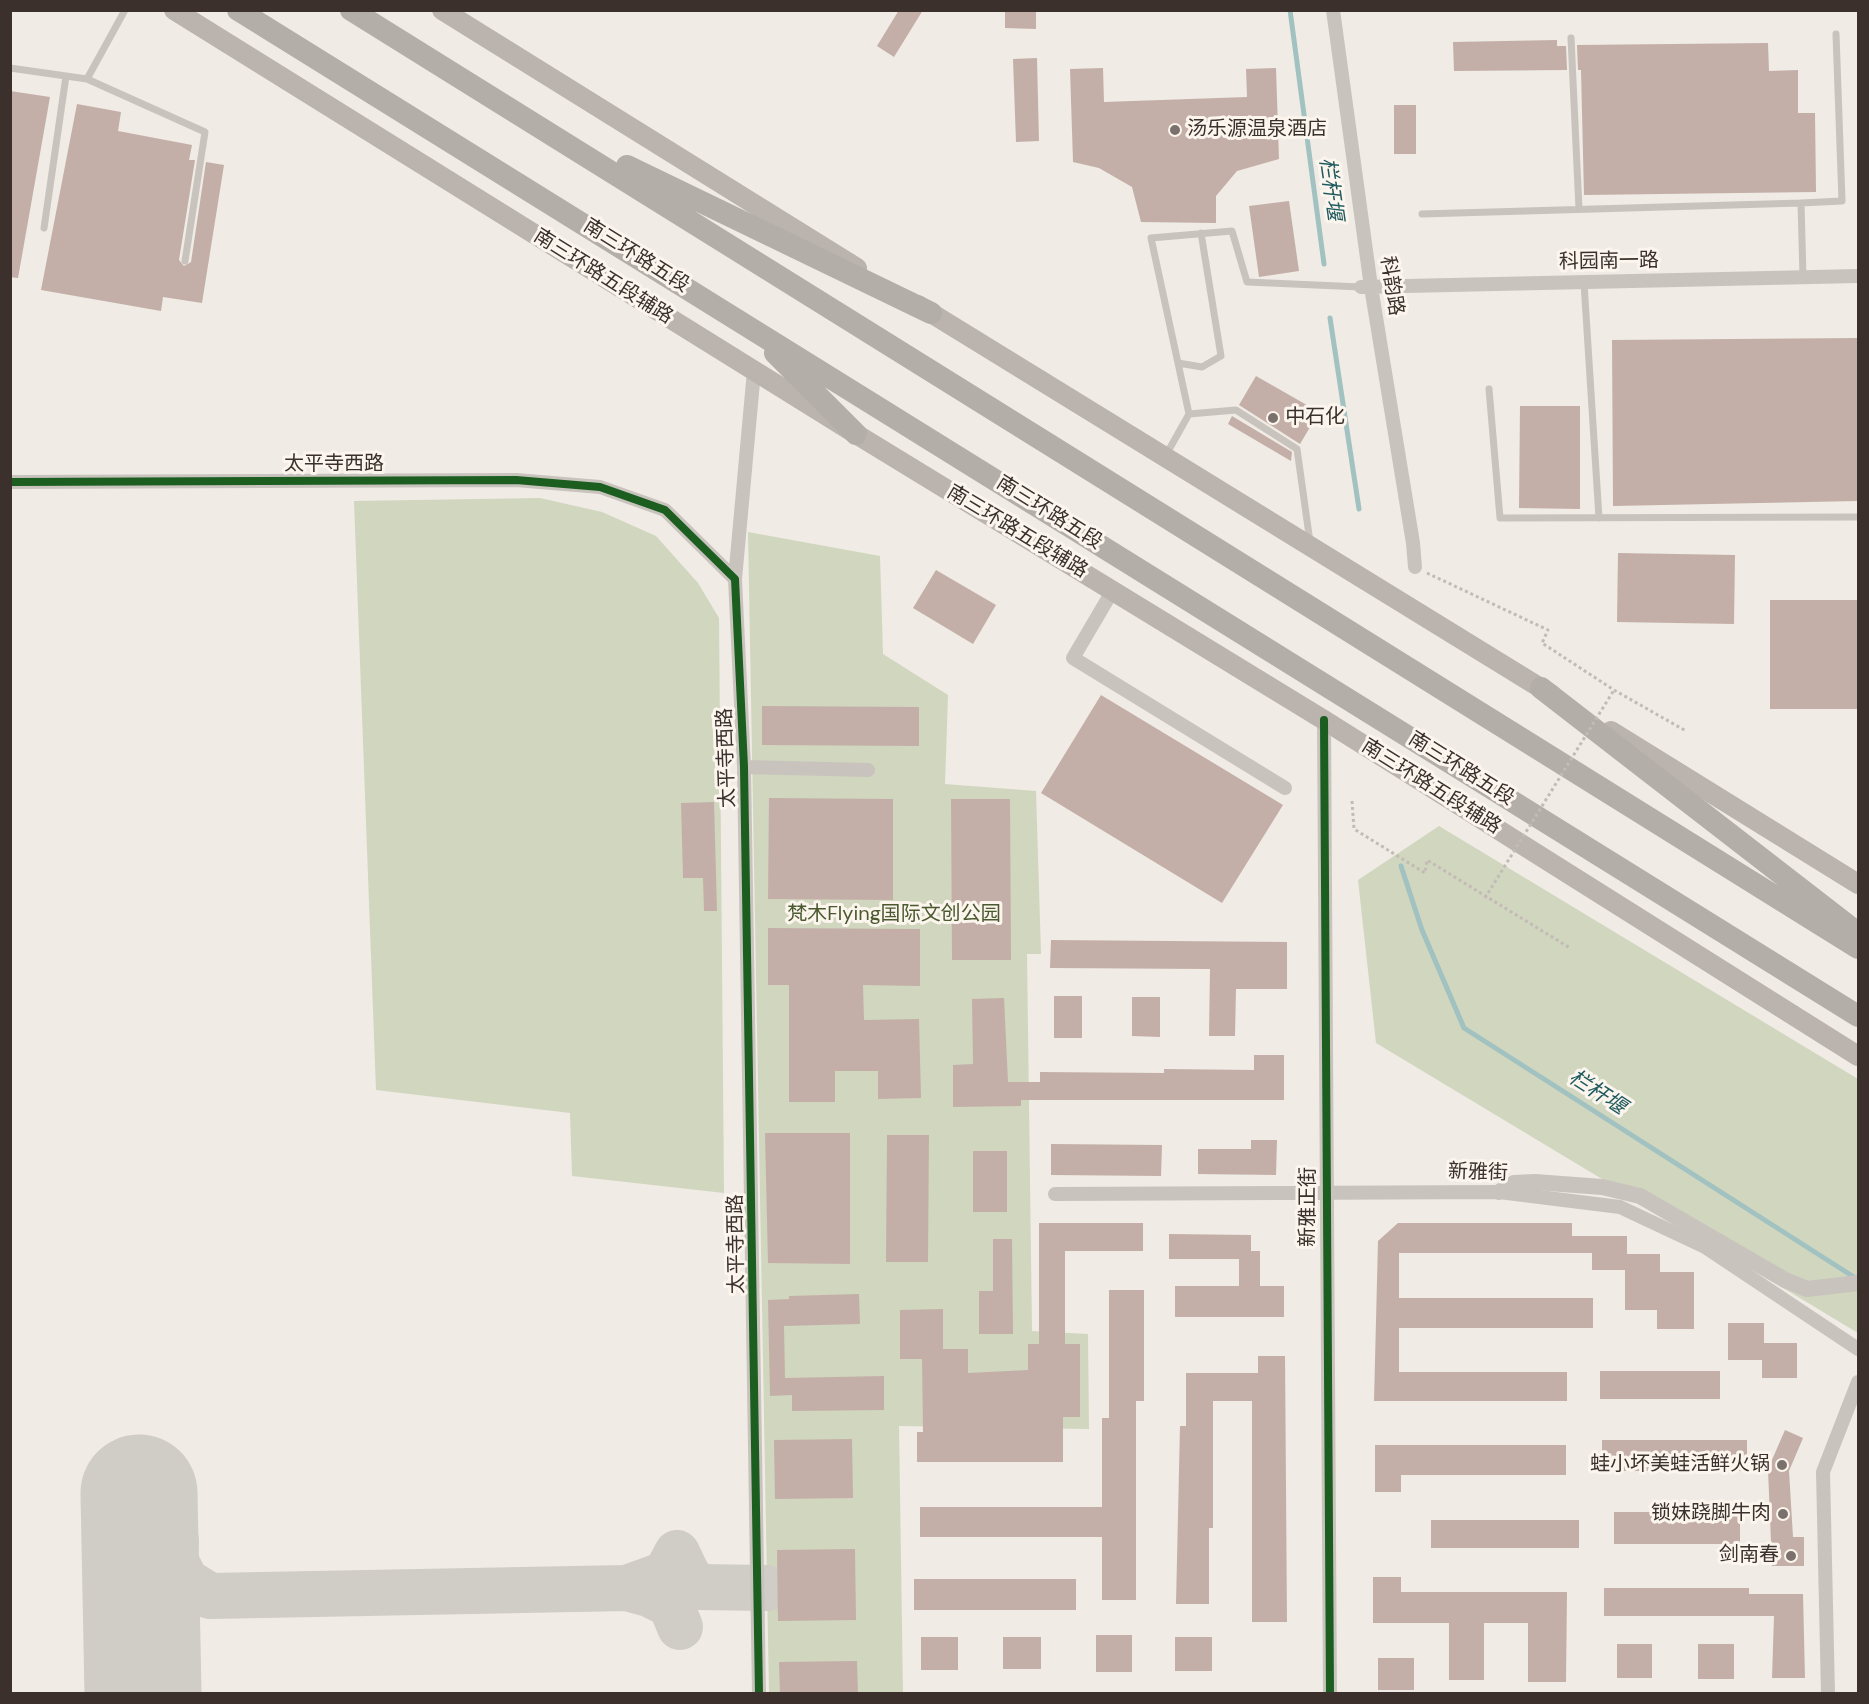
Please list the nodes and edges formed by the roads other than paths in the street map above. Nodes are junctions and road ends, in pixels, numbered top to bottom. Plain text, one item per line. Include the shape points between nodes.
1 (125, 10) edge
2 (174, 10) edge
3 (238, 10) edge
4 (351, 10) edge
5 (442, 10) edge
6 (1333, 10) edge
7 (1836, 34) dead end
8 (1571, 38) dead end
9 (10, 68) edge
10 (66, 76) junction
11 (87, 79) junction
12 (519, 114) junction
13 (1801, 203) junction
14 (1579, 209) junction
15 (1422, 214) dead end
16 (44, 228) dead end
17 (1201, 233) junction
18 (184, 261) dead end
19 (1858, 276) edge
20 (1803, 277) junction
21 (1584, 283) junction
22 (1366, 287) junction
23 (931, 314) junction
24 (749, 326) junction
25 (1178, 363) junction
26 (754, 371) junction
27 (1489, 389) dead end
28 (1189, 414) junction
29 (856, 434) junction
30 (1164, 457) junction
31 (10, 482) edge
32 (1858, 517) edge
33 (1599, 518) junction
34 (1310, 546) junction
35 (1415, 567) road end
36 (735, 579) junction
37 (1113, 590) junction
38 (1541, 688) junction
39 (1324, 720) junction
40 (744, 767) junction
41 (868, 770) dead end
42 (1286, 788) dead end
43 (1858, 884) edge
44 (1858, 934) edge
45 (1858, 948) edge
46 (1858, 1016) edge
47 (1858, 1056) edge
48 (1325, 1191) junction
49 (1498, 1192) junction
50 (1055, 1194) dead end
51 (1858, 1283) edge
52 (1858, 1349) edge
53 (1858, 1382) edge
54 (759, 1694) edge
55 (1329, 1694) edge
56 (1828, 1694) edge

1 - 11 lane
2 - 26 main road, 南三环路五段辅路
3 - 24 highway, 南三环路五段
4 - 12 highway
5 - 23 main road
6 - 22 street, 科韵路
7 - 13 lane via 1842,201
8 - 14 lane
9 - 10 lane
10 - 11 lane
10 - 16 lane
11 - 18 lane via 205,132
12 - 23 highway
12 - 45 highway
13 - 14 lane
13 - 20 lane
14 - 15 lane
17 - 22 lane via 1232,231 1247,282
17 - 25 lane via 1221,356 1202,367
17 - 25 lane via 1151,238
19 - 20 street, 科园南一路
20 - 21 street, 科园南一路
21 - 22 street, 科园南一路
21 - 33 lane
22 - 35 street, 科韵路
23 - 30 main road
24 - 29 highway
24 - 46 highway, 南三环路五段
25 - 28 lane
26 - 29 main road, 南三环路五段辅路
26 - 36 street
27 - 33 lane via 1500,518
28 - 30 lane
28 - 34 lane via 1236,410 1297,449
29 - 37 main road, 南三环路五段辅路
30 - 34 main road
31 - 36 street, 太平寺西路 via 516,480 600,487 665,510
32 - 33 lane
34 - 38 main road
36 - 40 street, 太平寺西路
37 - 39 main road, 南三环路五段辅路
37 - 42 street via 1073,658
38 - 43 main road
38 - 44 highway
39 - 47 main road, 南三环路五段辅路
39 - 48 street, 新雅正街
40 - 41 street
40 - 54 street, 太平寺西路
48 - 49 street, 新雅街
48 - 50 street, 新雅街
48 - 55 street, 新雅正街
49 - 51 street via 1514,1183 1535,1182 1602,1187 1641,1196 1807,1289
49 - 52 street, 新雅街 via 1620,1207 1705,1247
53 - 56 street via 1823,1472

